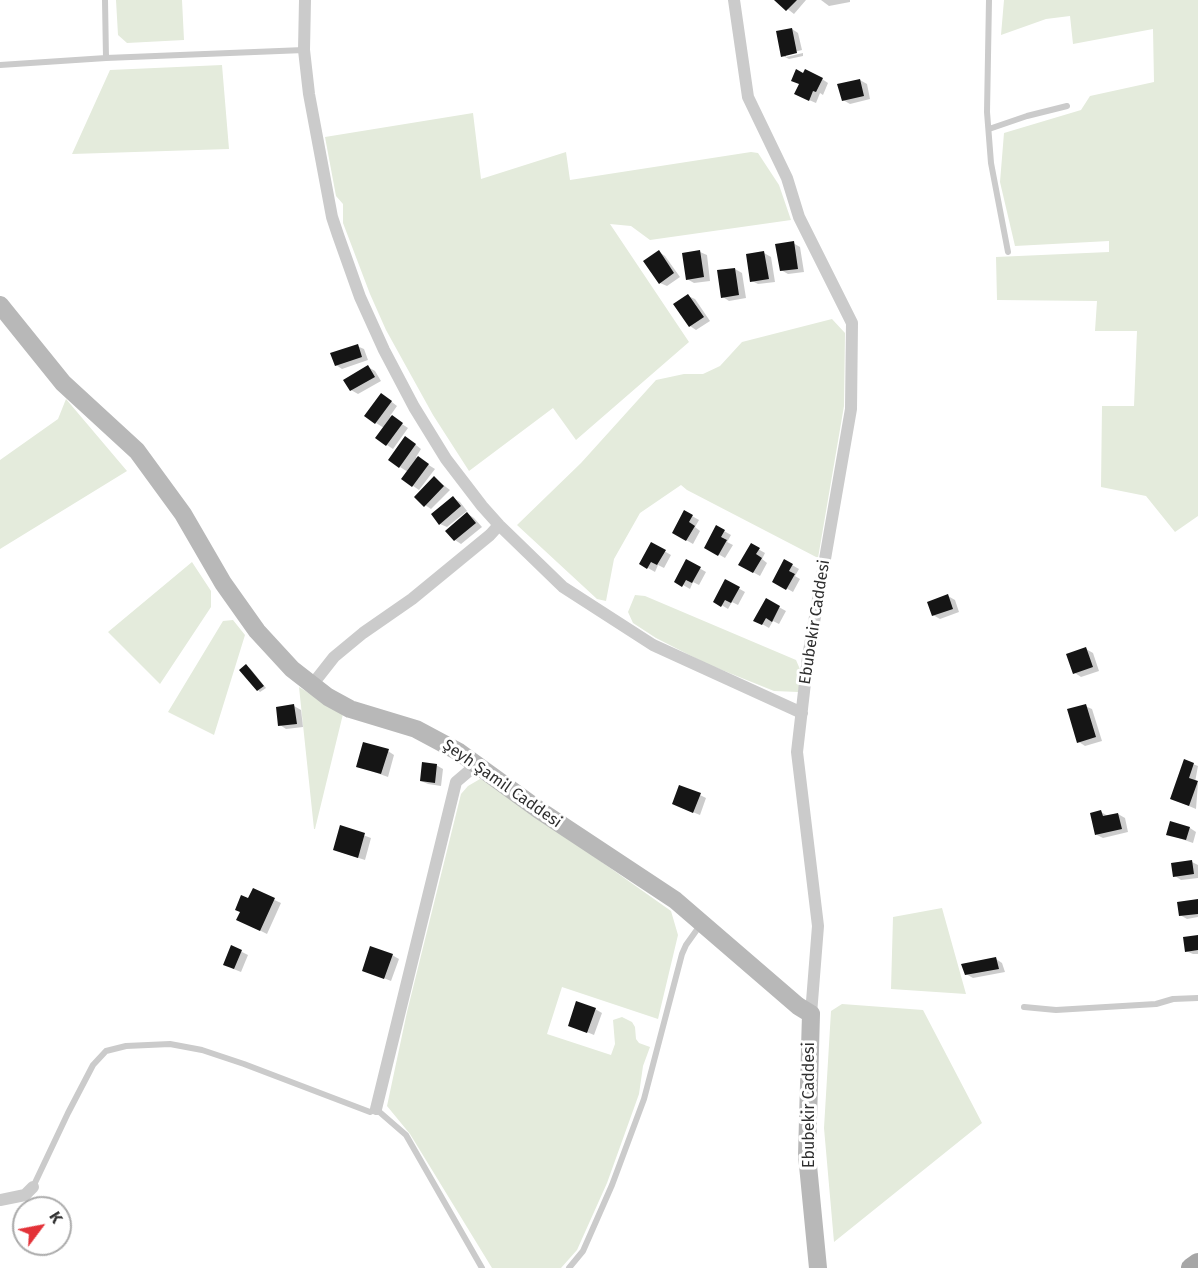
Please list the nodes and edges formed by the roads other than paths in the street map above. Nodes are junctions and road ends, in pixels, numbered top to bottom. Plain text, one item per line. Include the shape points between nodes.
1 (105, 0) edge
2 (305, 0) edge
3 (734, 0) edge
4 (988, 0) edge
5 (304, 50) junction
6 (106, 58) junction
7 (0, 65) edge
8 (1066, 106) dead end
9 (989, 129) junction
10 (1008, 252) dead end
11 (0, 305) edge
12 (499, 525) junction
13 (312, 685) junction
14 (802, 713) junction
15 (476, 765) junction
16 (702, 923) junction
17 (1198, 998) edge
18 (1024, 1006) dead end
19 (811, 1014) junction
20 (376, 1109) junction
21 (33, 1187) joint
22 (0, 1200) edge
23 (1198, 1263) edge
24 (482, 1268) edge
25 (569, 1268) edge
26 (818, 1268) edge
27 (1191, 1268) edge

1 - 6 lane
2 - 5 street
3 - 14 street, Ebubekir Caddesi via 748,97 787,178 799,217 852,323 851,409
4 - 9 lane
5 - 6 lane
5 - 12 street via 332,217 360,297 419,416 446,459
6 - 7 lane
8 - 9 lane
9 - 10 lane via 991,163
11 - 13 street, Şeyh Şamil Caddesi via 63,383 137,451 183,514 223,583 257,631 285,663
12 - 13 street via 412,599 334,657
12 - 14 street via 563,587 612,620 654,645
13 - 15 street, Şeyh Şamil Caddesi via 350,709 424,732
14 - 19 street, Ebubekir Caddesi via 797,752 818,926
15 - 16 street, Şeyh Şamil Caddesi via 675,900
15 - 20 street via 456,782
16 - 19 street, Şeyh Şamil Caddesi
16 - 25 lane via 682,954 644,1100 612,1185 583,1251
17 - 18 lane via 1056,1010
19 - 26 street, Ebubekir Caddesi via 807,1155
20 - 21 lane via 370,1112 202,1050 170,1044 126,1046 106,1051 93,1065
20 - 24 lane via 406,1135
21 - 22 street via 25,1196
23 - 27 main road

